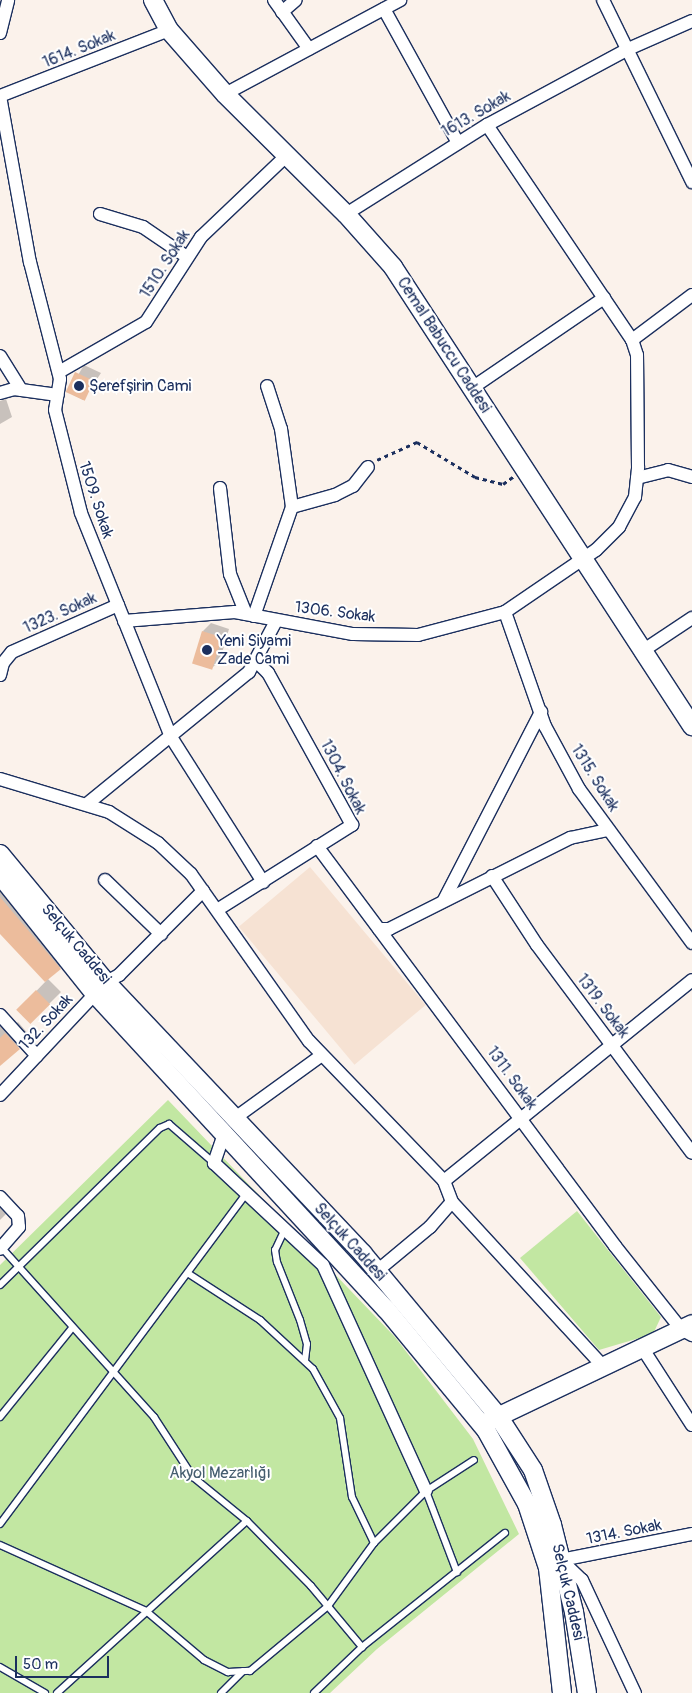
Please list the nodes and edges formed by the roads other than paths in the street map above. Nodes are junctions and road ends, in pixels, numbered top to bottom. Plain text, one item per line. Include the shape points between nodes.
1 (8, 0) edge
2 (153, 0) edge
3 (274, 0) edge
4 (296, 0) edge
5 (400, 0) edge
6 (603, 0) edge
7 (384, 9) junction
8 (282, 12) junction
9 (692, 21) edge
10 (169, 30) junction
11 (0, 33) edge
12 (309, 49) junction
13 (627, 55) junction
14 (225, 94) junction
15 (0, 96) edge
16 (487, 125) junction
17 (458, 143) junction
18 (286, 156) junction
19 (692, 182) edge
20 (100, 214) dead end
21 (346, 214) junction
22 (187, 257) junction
23 (692, 295) edge
24 (604, 298) junction
25 (632, 340) junction
26 (0, 356) edge
27 (59, 372) junction
28 (267, 386) dead end
29 (472, 388) junction
30 (21, 390) junction
31 (0, 393) edge
32 (58, 395) junction
33 (368, 467) road end
34 (692, 477) edge
35 (637, 478) junction
36 (220, 488) dead end
37 (292, 507) junction
38 (584, 558) junction
39 (118, 605) junction
40 (505, 612) junction
41 (250, 615) junction
42 (692, 618) edge
43 (276, 620) junction
44 (124, 621) junction
45 (644, 650) junction
46 (255, 660) junction
47 (0, 675) edge
48 (541, 712) junction
49 (692, 726) edge
50 (171, 737) junction
51 (0, 779) edge
52 (87, 804) junction
53 (608, 830) junction
54 (317, 846) junction
55 (0, 854) edge
56 (0, 875) edge
57 (492, 876) junction
58 (106, 880) dead end
59 (263, 882) junction
60 (203, 891) junction
61 (444, 900) junction
62 (217, 910) junction
63 (380, 929) junction
64 (161, 934) junction
65 (692, 943) edge
66 (692, 980) edge
67 (101, 988) junction
68 (0, 1015) edge
69 (612, 1045) junction
70 (322, 1055) junction
71 (37, 1056) junction
72 (0, 1095) edge
73 (520, 1117) junction
74 (235, 1118) junction
75 (224, 1134) junction
76 (692, 1153) edge
77 (214, 1163) junction
78 (444, 1182) junction
79 (247, 1193) junction
80 (0, 1197) edge
81 (452, 1202) junction
82 (285, 1229) junction
83 (1, 1248) edge
84 (19, 1266) junction
85 (377, 1271) junction
86 (189, 1274) junction
87 (0, 1285) edge
88 (72, 1328) junction
89 (688, 1329) edge
90 (641, 1346) junction
91 (305, 1361) junction
92 (602, 1365) junction
93 (113, 1375) junction
94 (498, 1416) junction
95 (0, 1417) edge
96 (482, 1425) junction
97 (692, 1425) edge
98 (474, 1460) dead end
99 (426, 1491) junction
100 (247, 1521) junction
101 (0, 1524) edge
102 (506, 1533) dead end
103 (692, 1534) edge
104 (374, 1543) junction
105 (0, 1545) edge
106 (561, 1560) junction
107 (457, 1572) junction
108 (328, 1606) junction
109 (146, 1611) junction
110 (362, 1647) junction
111 (0, 1667) edge
112 (243, 1671) junction
113 (45, 1693) edge
114 (57, 1693) edge
115 (221, 1693) edge
116 (314, 1693) edge
117 (562, 1693) edge
118 (587, 1693) edge
119 (635, 1693) edge

1 - 11 street
2 - 10 main road, Cemal Babuccu Caddesi
3 - 8 street
4 - 8 street
5 - 7 street
6 - 13 street
7 - 12 street
7 - 17 street
8 - 12 street
9 - 13 street, 1613. Sokak
10 - 14 main road, Cemal Babuccu Caddesi
10 - 15 street, 1614. Sokak
12 - 14 street
13 - 16 street, 1613. Sokak
13 - 19 street
14 - 18 main road, Cemal Babuccu Caddesi
15 - 27 street, 1509. Sokak via 30,262
16 - 17 street, 1613. Sokak
16 - 24 street
17 - 21 street, 1613. Sokak
18 - 21 main road, Cemal Babuccu Caddesi
18 - 22 street, 1510. Sokak via 200,237
20 - 22 street via 143,227
21 - 29 main road, Cemal Babuccu Caddesi via 393,267
22 - 27 street, 1510. Sokak via 146,322
23 - 25 street
24 - 25 street
24 - 29 street
25 - 35 street, 1306. Sokak via 637,356
26 - 30 street
27 - 32 street, 1509. Sokak
28 - 37 street via 281,429
29 - 38 main road, Cemal Babuccu Caddesi
30 - 31 street
30 - 32 street
32 - 39 street, 1509. Sokak via 55,410 64,454
33 - 37 street via 353,486 335,495
34 - 35 street via 668,470
35 - 38 street, 1306. Sokak via 635,497 619,527
36 - 41 street via 230,574
37 - 41 street
38 - 40 street, 1306. Sokak
38 - 45 main road, Cemal Babuccu Caddesi
39 - 44 street, 1509. Sokak
39 - 47 street, 1323. Sokak via 12,652 3,663
40 - 43 street, 1306. Sokak via 418,635 353,634
40 - 48 street, 1315. Sokak
41 - 43 street, 1306. Sokak
41 - 44 street, 1306. Sokak
42 - 45 street
43 - 46 street
44 - 50 street, 1509. Sokak
45 - 49 main road, Cemal Babuccu Caddesi
46 - 50 street via 249,672
46 - 54 street, 1304. Sokak via 268,673 352,825
48 - 53 street, 1315. Sokak via 579,789
48 - 61 street
50 - 52 street
50 - 59 street, 1509. Sokak
51 - 52 street
52 - 60 street via 109,812 158,843
53 - 57 street via 570,838
53 - 65 street, 1315. Sokak
54 - 59 street, 1304. Sokak
54 - 63 street, 1311. Sokak
55 - 67 main road, Selçuk Caddesi
56 - 67 main road
57 - 61 street
57 - 69 street, 1319. Sokak via 536,945
58 - 64 street
59 - 62 street, 1304. Sokak
60 - 62 street
60 - 64 street, 132. Sokak
61 - 63 street via 390,929
62 - 70 street
63 - 73 street, 1311. Sokak
64 - 67 street, 132. Sokak
66 - 69 street
67 - 71 street, 132. Sokak
67 - 74 main road, Selçuk Caddesi
67 - 75 main road
68 - 71 street
69 - 73 street
69 - 76 street, 1319. Sokak
70 - 74 street
70 - 78 street
71 - 72 street, 132. Sokak
73 - 78 street
73 - 89 street, 1311. Sokak
74 - 85 main road, Selçuk Caddesi
75 - 77 street
75 - 96 main road via 386,1309
77 - 79 street
77 - 84 lane via 169,1124 160,1128
78 - 81 street
79 - 82 street
79 - 86 lane
80 - 83 street via 18,1216 19,1227
81 - 85 street via 430,1227
81 - 92 street
82 - 91 lane via 275,1250 307,1344
82 - 99 street via 323,1265
83 - 84 lane
84 - 87 lane
84 - 88 lane
85 - 94 main road, Selçuk Caddesi
86 - 91 lane via 239,1304
86 - 93 lane
88 - 93 lane
88 - 95 lane
89 - 90 main road
90 - 92 main road
90 - 97 street
91 - 104 lane via 340,1418 352,1497
92 - 94 main road
93 - 100 lane via 154,1417 194,1477
93 - 101 lane
94 - 96 main road
94 - 106 main road, Selçuk Caddesi via 533,1470
96 - 117 main road via 527,1504 548,1568
98 - 99 lane
99 - 104 lane
99 - 107 lane
100 - 108 lane
100 - 109 lane
102 - 107 lane
103 - 106 street, 1314. Sokak
104 - 108 lane
105 - 109 lane
106 - 118 main road, Selçuk Caddesi
106 - 119 street via 582,1580
107 - 110 lane
108 - 110 lane
108 - 112 lane via 279,1650
109 - 112 lane via 204,1660 228,1672
109 - 114 lane
110 - 116 lane
111 - 113 lane
112 - 115 lane

